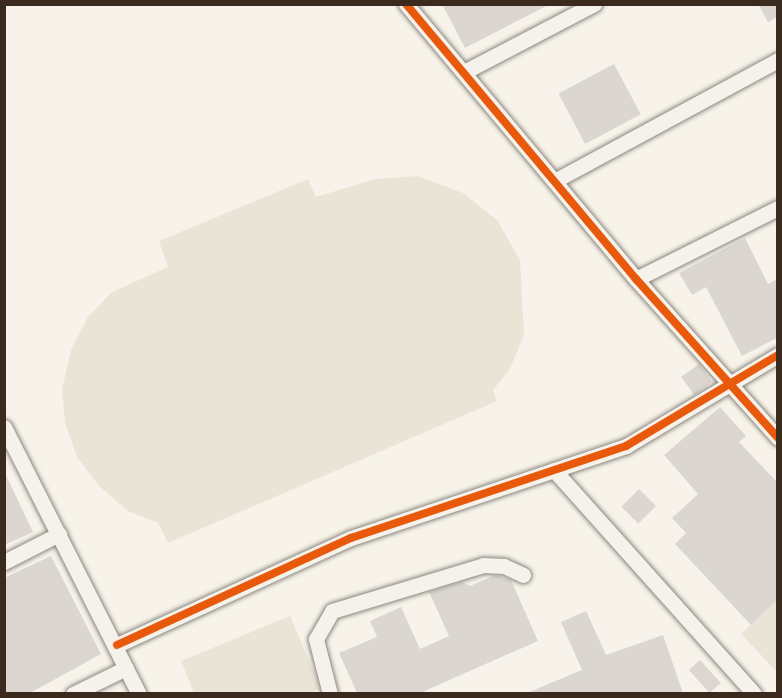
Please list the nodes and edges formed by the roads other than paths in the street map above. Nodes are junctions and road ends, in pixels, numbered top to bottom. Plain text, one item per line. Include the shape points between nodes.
1 (406, 4) edge
2 (594, 4) edge
3 (777, 60) edge
4 (464, 72) junction
5 (556, 180) junction
6 (777, 208) edge
7 (636, 279) junction
8 (777, 356) edge
9 (728, 381) junction
10 (4, 426) edge
11 (777, 438) edge
12 (554, 470) junction
13 (59, 534) junction
14 (4, 562) edge
15 (523, 575) dead end
16 (117, 645) junction
17 (126, 668) junction
18 (73, 693) edge
19 (139, 693) edge
20 (330, 693) edge
21 (754, 693) edge

1 - 4 street
2 - 4 street
3 - 5 street
4 - 5 street
5 - 7 street
6 - 7 street
7 - 9 street
8 - 9 street
9 - 11 street
9 - 12 street via 626,446
10 - 13 street
12 - 16 street via 351,538
12 - 21 street
13 - 14 street
13 - 16 street
15 - 20 street via 504,566 483,565 332,611 316,639
16 - 17 street
17 - 18 street
17 - 19 street

